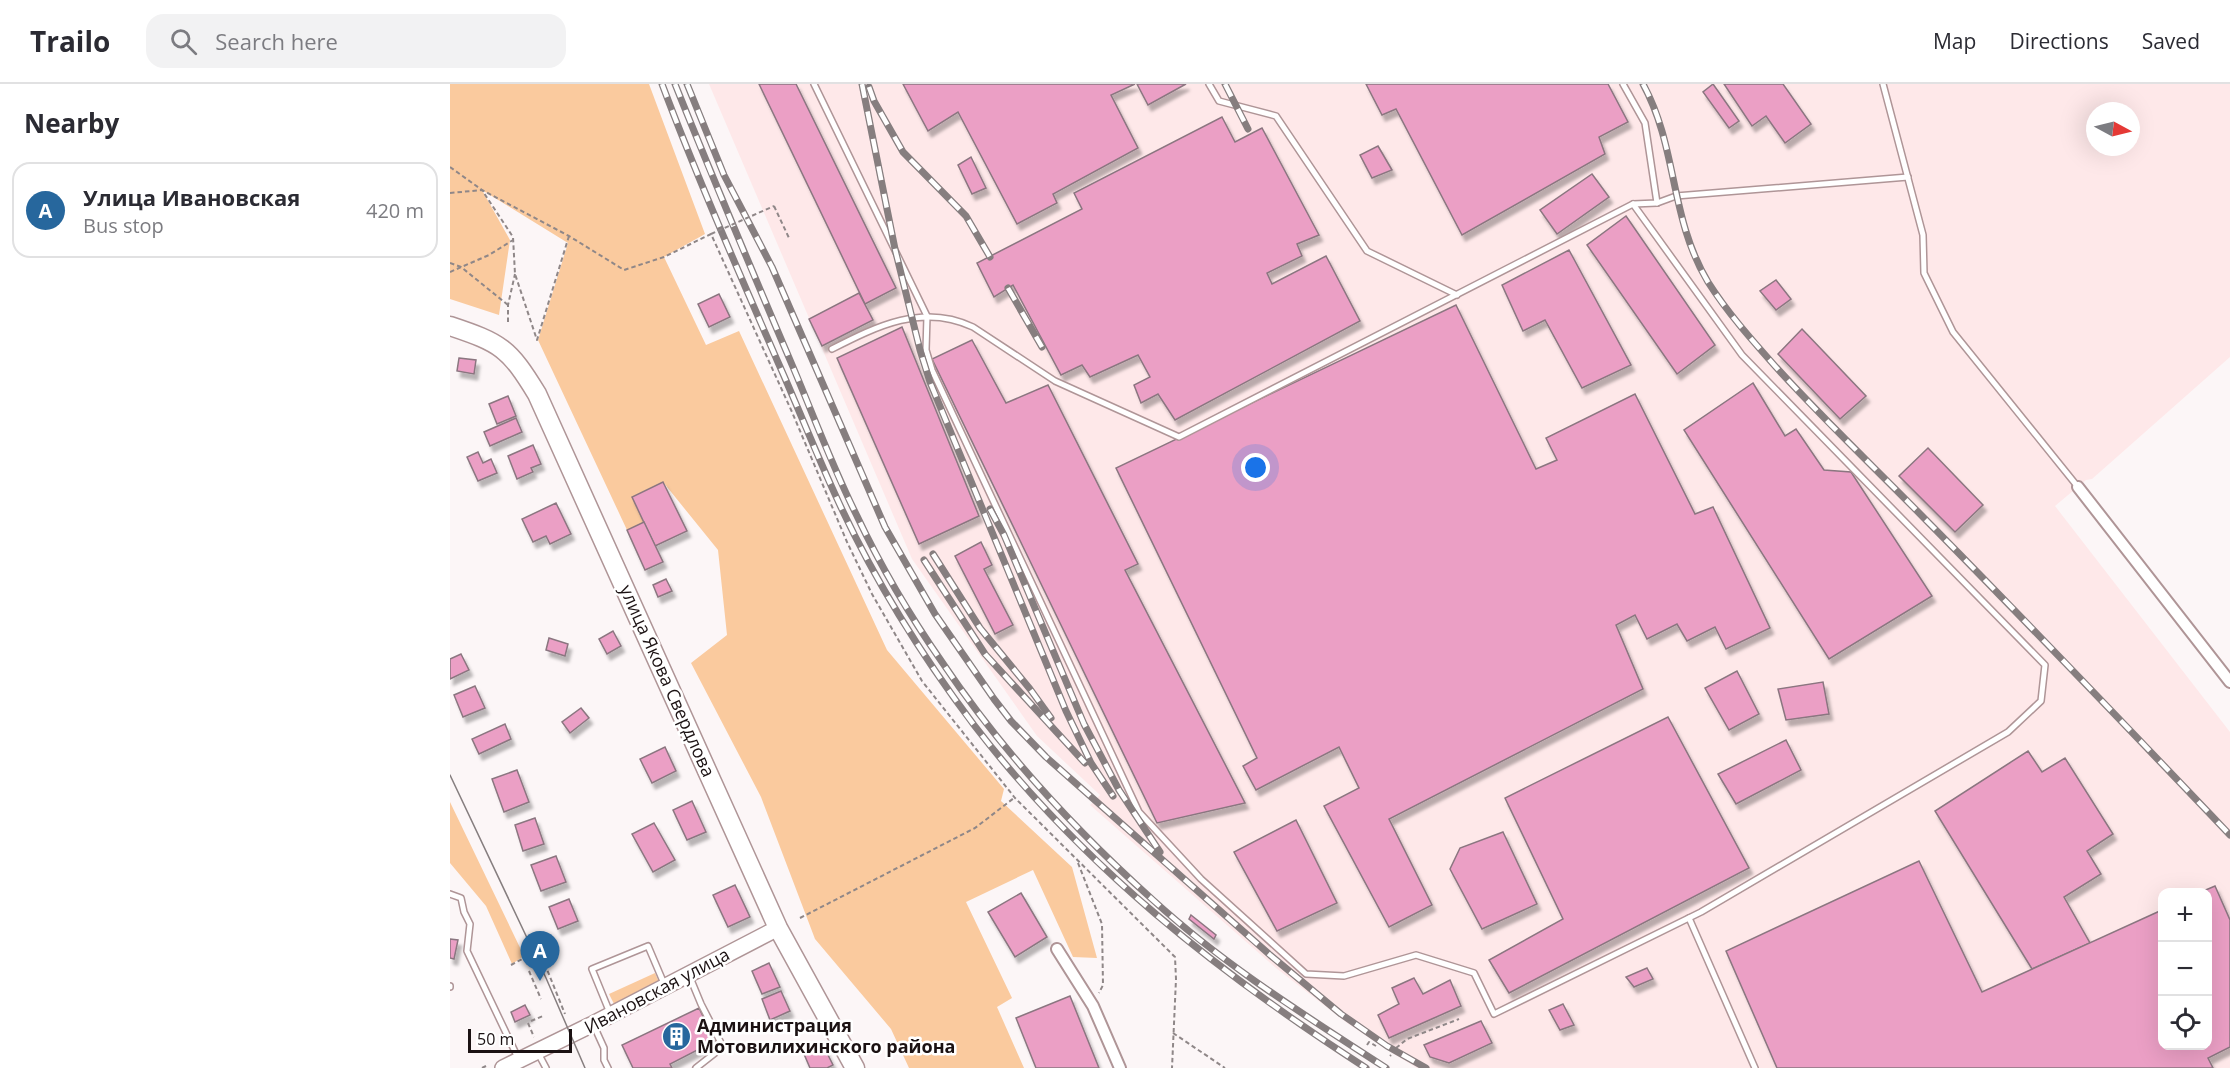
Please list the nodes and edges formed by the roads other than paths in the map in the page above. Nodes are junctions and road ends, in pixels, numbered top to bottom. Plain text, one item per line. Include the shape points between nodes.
1 (814, 84) edge
2 (1209, 84) edge
3 (1623, 84) edge
4 (1883, 84) edge
5 (1908, 177) junction
6 (1657, 203) junction
7 (1633, 204) junction
8 (1457, 295) junction
9 (927, 316) junction
10 (450, 326) edge
11 (832, 349) dead end
12 (2078, 487) joint
13 (2230, 681) edge
14 (450, 894) edge
15 (1689, 918) junction
16 (778, 928) junction
17 (1057, 949) dead end
18 (689, 973) junction
19 (665, 986) junction
20 (611, 1015) junction
21 (593, 1024) junction
22 (536, 1047) junction
23 (520, 1060) junction
24 (503, 1068) edge
25 (546, 1068) edge
26 (608, 1068) edge
27 (696, 1068) edge
28 (855, 1068) edge
29 (1120, 1068) edge
30 (1755, 1068) edge

1 - 9 lane
2 - 8 lane via 1219,101 1276,116 1367,251
3 - 6 lane via 1645,123
4 - 5 lane
5 - 6 lane via 1676,196
5 - 12 lane via 1923,236 1924,273 1953,332
6 - 7 lane
7 - 8 lane
7 - 15 lane via 1742,355 2045,665 2041,700 2008,732
8 - 9 lane via 1179,437 1055,381 959,320
9 - 11 lane via 880,325
9 - 15 lane via 926,350 932,370 1139,812 1201,879 1306,974 1344,976 1416,955 1474,973 1494,1014
10 - 16 main road, улица Якова Свердлова via 496,343 517,363 537,394
12 - 13 street
14 - 23 lane via 461,898 470,924 467,951
15 - 30 lane
16 - 18 street, Ивановская улица
16 - 28 main road, улица Якова Свердлова
17 - 29 street via 1093,1006
18 - 19 street, Ивановская улица
18 - 27 lane via 721,1043
19 - 20 street, Ивановская улица
19 - 20 lane via 648,946 591,969
20 - 21 street, Ивановская улица
21 - 22 street, Ивановская улица
21 - 26 lane
22 - 23 street, Ивановская улица
22 - 25 lane
23 - 24 street, Ивановская улица

